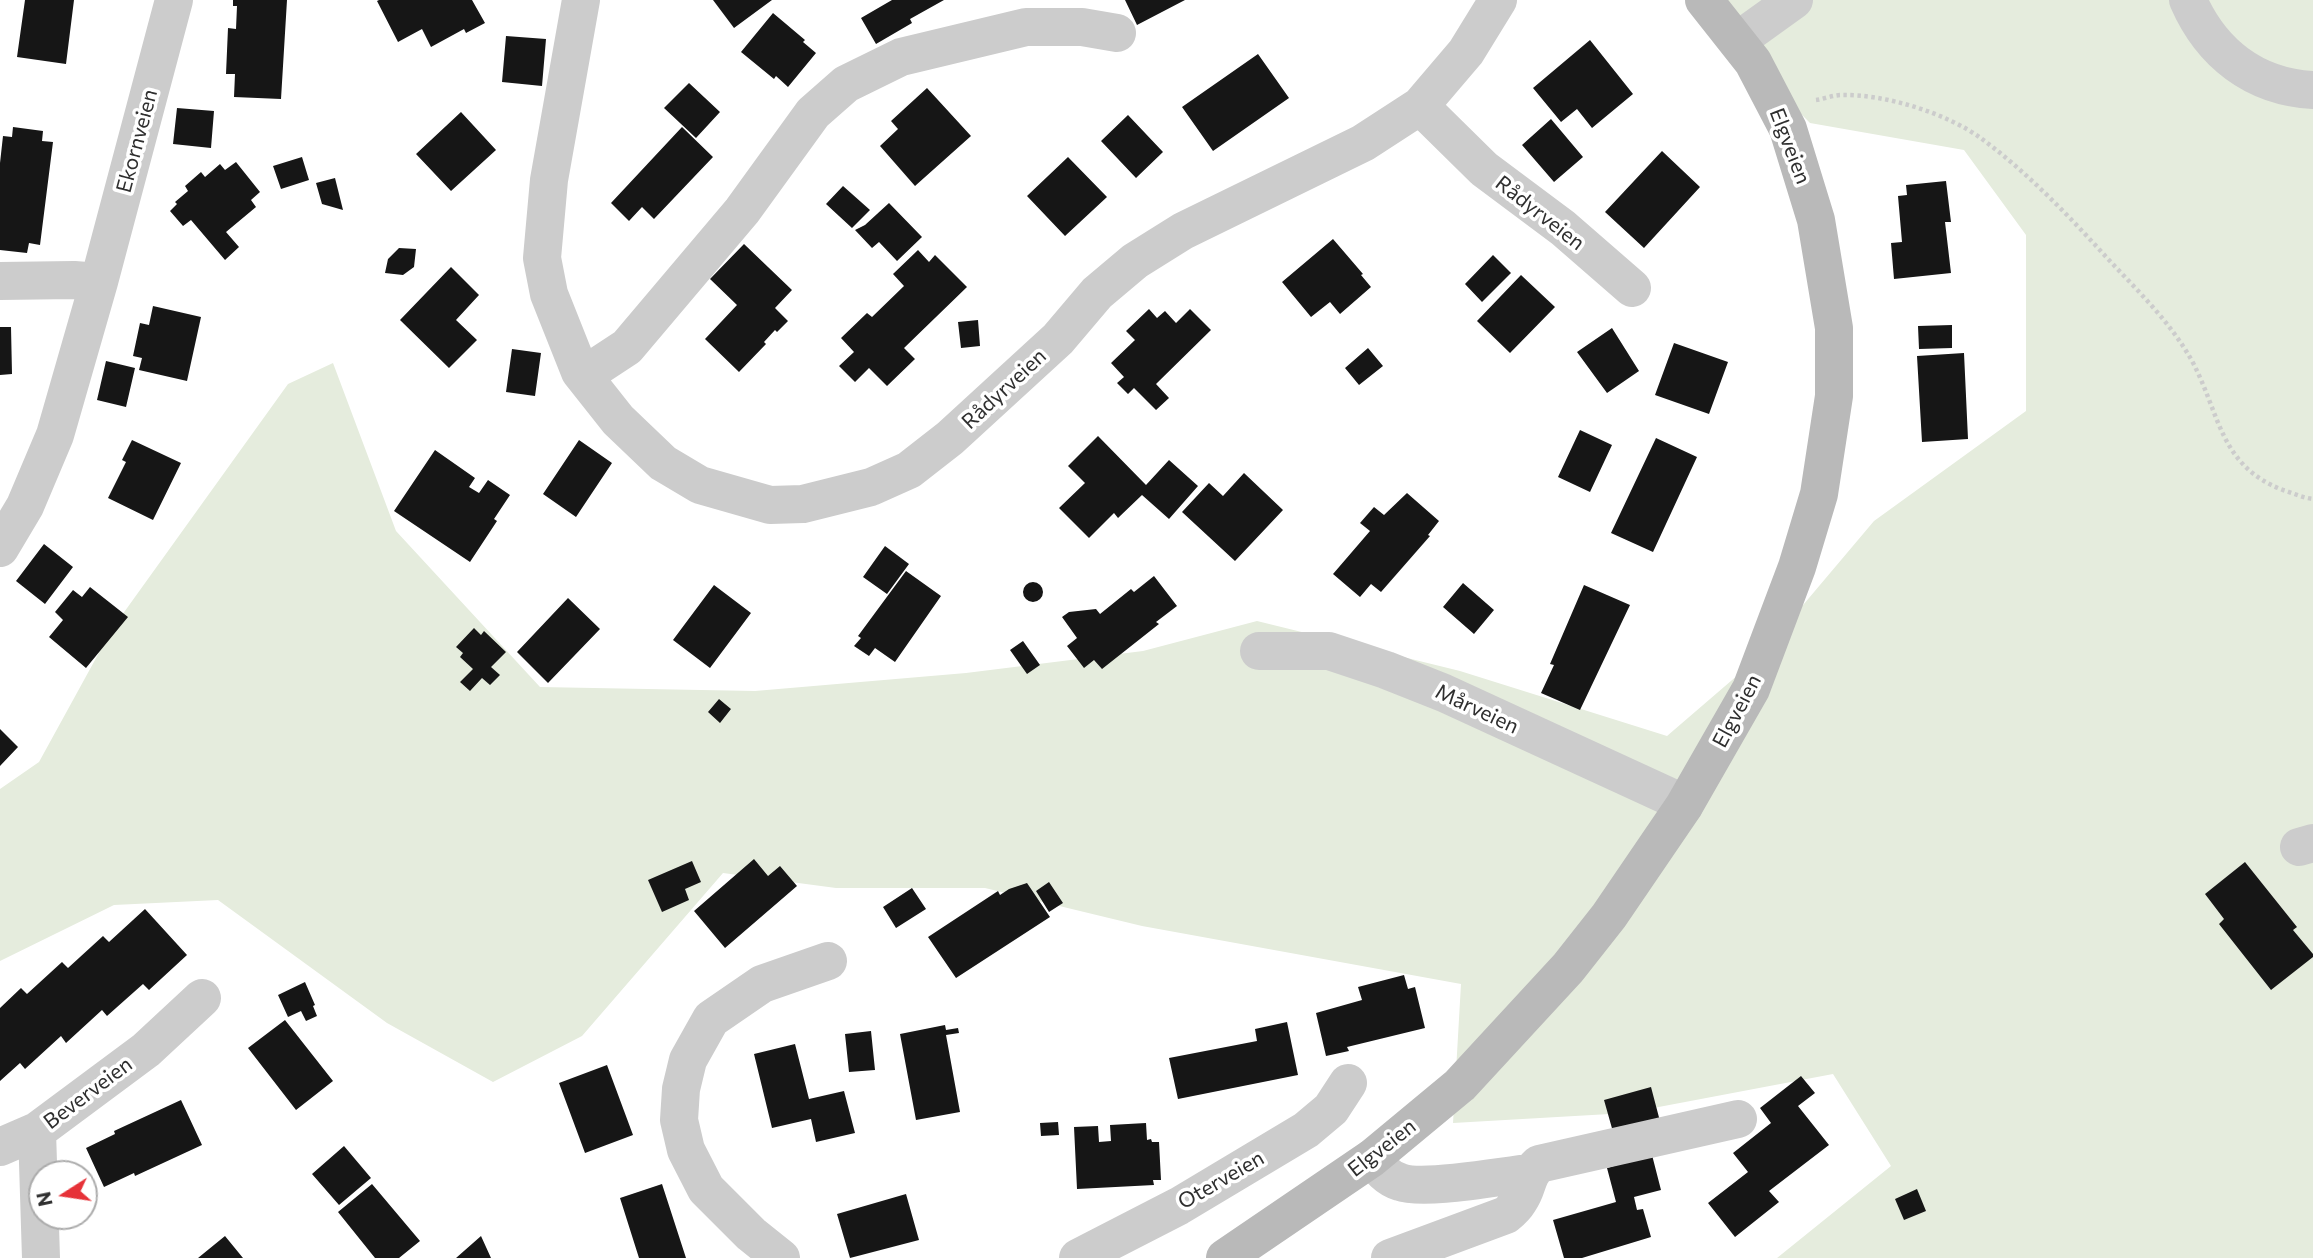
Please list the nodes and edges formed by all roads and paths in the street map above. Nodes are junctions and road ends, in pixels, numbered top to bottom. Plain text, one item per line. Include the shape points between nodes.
1 (174, 0) edge
2 (581, 0) edge
3 (1498, 0) edge
4 (1704, 0) edge
5 (1794, 0) edge
6 (2188, 0) edge
7 (1117, 33) dead end
8 (1737, 41) junction
9 (2313, 90) edge
10 (1420, 106) junction
11 (1778, 110) junction
12 (0, 281) edge
13 (99, 282) junction
14 (1632, 288) dead end
15 (580, 372) junction
16 (2313, 499) edge
17 (0, 548) edge
18 (1259, 651) dead end
19 (1684, 806) junction
20 (828, 961) dead end
21 (202, 998) dead end
22 (1348, 1083) dead end
23 (1738, 1119) dead end
24 (37, 1131) junction
25 (0, 1147) edge
26 (1372, 1158) junction
27 (1530, 1173) junction
28 (41, 1258) edge
29 (780, 1258) edge
30 (1078, 1258) edge
31 (1225, 1258) edge
32 (1390, 1258) edge

1 - 13 street, Ekornveien
2 - 15 street, Rådyrveien via 549,180 542,258 549,294
3 - 10 street, Rådyrveien via 1466,52
4 - 8 main road, Elgveien
5 - 8 street
6 - 9 street via 2214,45 2230,60 2267,82
7 - 15 street via 1082,27 1026,27 901,57 846,84 813,113 742,211 627,347 595,368
8 - 11 main road, Elgveien
10 - 14 street, Rådyrveien via 1484,169 1563,228
10 - 15 street, Rådyrveien via 1363,144 1183,231 1135,261 950,438 909,470 871,487 803,504 770,505 700,485 663,463 618,420
11 - 16 path via 1841,95 1886,99 1930,112 1980,137 2057,203 2156,311 2191,361 2229,447 2248,471 2266,483
11 - 19 main road, Elgveien via 1816,220 1834,328 1834,396 1819,494 1797,568 1751,689
12 - 13 street
13 - 17 street, Ekornveien via 55,435 25,506
18 - 19 street, Mårveien via 1329,651 1386,670
19 - 26 main road, Elgveien via 1568,968 1460,1085
20 - 29 street via 762,984 711,1019 688,1060 681,1089 679,1120 686,1150 706,1189
21 - 24 street, Beverveien via 146,1050
22 - 30 street, Oterveien via 1331,1109 1306,1130 1179,1206
23 - 27 street via 1539,1164
24 - 25 street
24 - 28 street, Beverveien
26 - 27 street via 1383,1173 1401,1183 1423,1185
26 - 31 main road, Elgveien
27 - 32 street via 1519,1203 1507,1215

